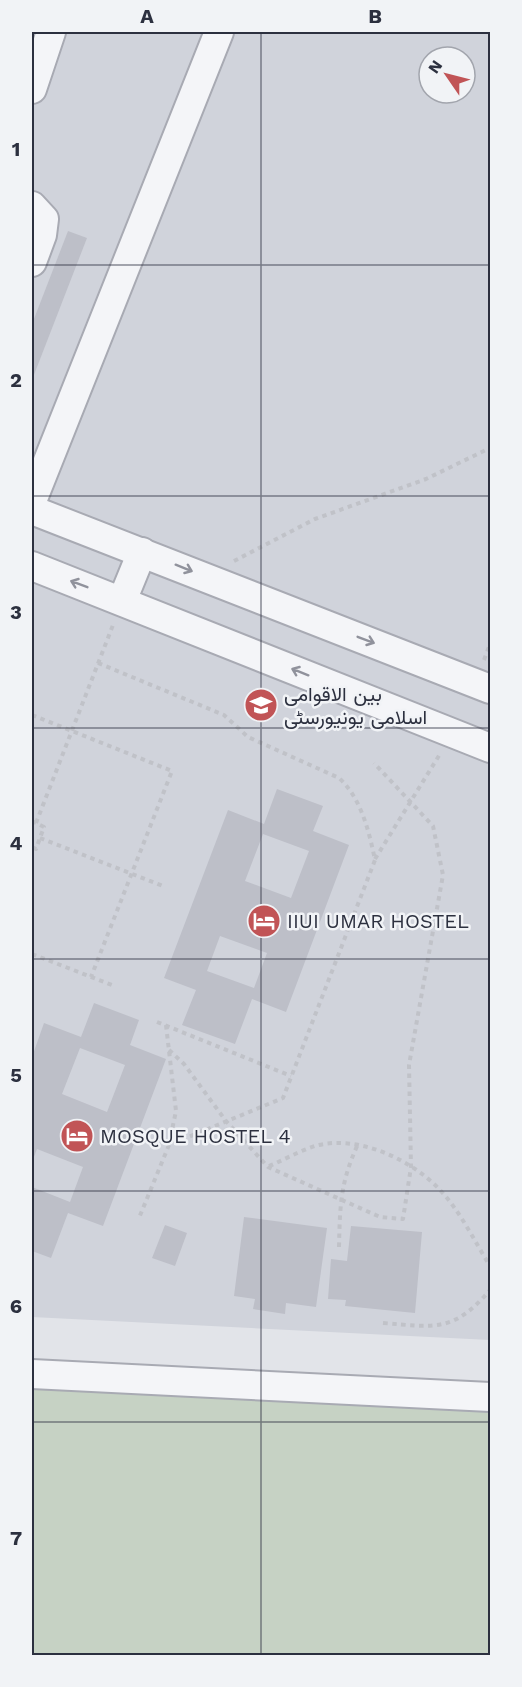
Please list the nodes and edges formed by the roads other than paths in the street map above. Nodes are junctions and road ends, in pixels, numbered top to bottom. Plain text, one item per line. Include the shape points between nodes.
1 (51, 32) edge
2 (219, 32) edge
3 (32, 89) edge
4 (32, 206) edge
5 (32, 262) edge
6 (32, 501) edge
7 (32, 510) edge
8 (142, 552) junction
9 (32, 566) edge
10 (122, 601) junction
11 (490, 689) edge
12 (490, 748) edge
13 (32, 1374) edge
14 (490, 1397) edge

1 - 3 street
2 - 6 street
4 - 5 street via 44,219
7 - 8 street
8 - 10 street
8 -> 11 street
10 -> 9 street
12 -> 10 street
13 - 14 street

